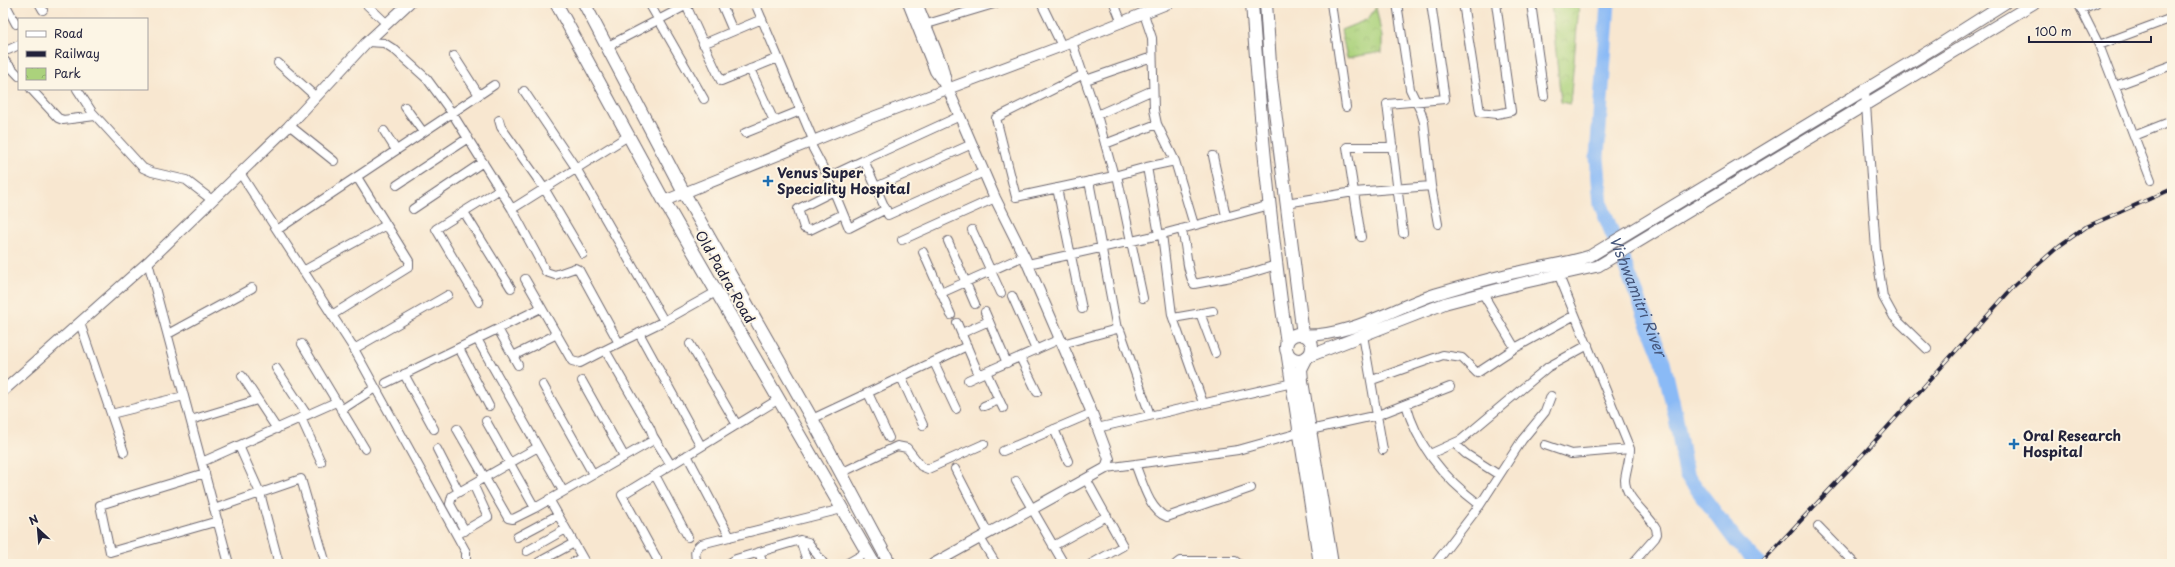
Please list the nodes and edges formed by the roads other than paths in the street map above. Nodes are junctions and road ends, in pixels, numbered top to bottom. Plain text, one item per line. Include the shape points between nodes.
1 (5, 3) edge
2 (365, 3) edge
3 (409, 3) edge
4 (556, 3) edge
5 (584, 3) edge
6 (649, 3) edge
7 (721, 3) edge
8 (755, 3) edge
9 (908, 3) edge
10 (917, 3) edge
11 (997, 3) edge
12 (1041, 3) edge
13 (1114, 3) edge
14 (1169, 3) edge
15 (1252, 3) edge
16 (1266, 3) edge
17 (1331, 3) edge
18 (1397, 3) edge
19 (1431, 3) edge
20 (1463, 3) edge
21 (1496, 3) edge
22 (1531, 3) edge
23 (2005, 3) edge
24 (2034, 3) edge
25 (2096, 3) edge
26 (687, 4) edge
27 (2079, 6) edge
28 (1144, 14) junction
29 (2172, 18) edge
30 (762, 19) junction
31 (658, 20) junction
32 (1122, 22) junction
33 (16, 24) dead end
34 (387, 24) junction
35 (927, 24) junction
36 (733, 31) junction
37 (368, 42) junction
38 (1072, 42) junction
39 (703, 44) junction
40 (2098, 45) junction
41 (18, 46) edge
42 (608, 46) junction
43 (1062, 46) junction
44 (3, 50) edge
45 (454, 56) dead end
46 (1152, 57) junction
47 (778, 58) junction
48 (3, 59) edge
49 (278, 63) dead end
50 (2172, 65) edge
51 (750, 69) junction
52 (18, 75) edge
53 (1085, 77) junction
54 (494, 84) dead end
55 (2115, 86) junction
56 (948, 89) junction
57 (32, 90) edge
58 (78, 90) edge
59 (1153, 90) junction
60 (1865, 90) junction
61 (524, 92) dead end
62 (479, 95) junction
63 (1544, 96) dead end
64 (316, 97) junction
65 (704, 99) dead end
66 (1415, 102) junction
67 (1867, 105) junction
68 (405, 107) dead end
69 (1346, 107) dead end
70 (800, 111) junction
71 (452, 113) junction
72 (1097, 114) junction
73 (95, 116) junction
74 (960, 116) junction
75 (499, 120) dead end
76 (2172, 120) edge
77 (774, 121) junction
78 (1157, 124) junction
79 (289, 125) junction
80 (384, 131) dead end
81 (423, 132) junction
82 (745, 133) dead end
83 (628, 136) junction
84 (2134, 136) junction
85 (468, 138) junction
86 (812, 143) junction
87 (972, 144) junction
88 (1105, 144) junction
89 (1393, 147) junction
90 (396, 150) junction
91 (1213, 156) dead end
92 (864, 160) junction
93 (334, 161) dead end
94 (1175, 161) junction
95 (483, 162) junction
96 (1147, 167) junction
97 (576, 168) junction
98 (984, 172) junction
99 (240, 173) junction
100 (1116, 175) junction
101 (357, 177) junction
102 (828, 177) junction
103 (2151, 180) dead end
104 (1089, 181) junction
105 (397, 185) dead end
106 (1431, 186) junction
107 (876, 187) junction
108 (544, 188) junction
109 (1057, 188) junction
110 (1398, 188) junction
111 (500, 189) junction
112 (834, 191) junction
113 (1354, 192) junction
114 (684, 193) junction
115 (995, 198) junction
116 (212, 200) junction
117 (664, 201) junction
118 (1286, 203) junction
119 (1270, 205) junction
120 (413, 209) dead end
121 (512, 209) junction
122 (886, 209) junction
123 (464, 212) junction
124 (843, 214) junction
125 (1226, 216) junction
126 (1438, 224) dead end
127 (386, 225) junction
128 (1194, 225) junction
129 (1181, 229) junction
130 (277, 230) junction
131 (972, 230) dead end
132 (1403, 233) dead end
133 (1161, 234) junction
134 (1361, 237) dead end
135 (902, 240) dead end
136 (948, 241) dead end
137 (1131, 241) junction
138 (1101, 248) junction
139 (923, 252) dead end
140 (583, 254) dead end
141 (1070, 255) junction
142 (1026, 260) junction
143 (148, 262) junction
144 (1276, 265) junction
145 (1554, 265) junction
146 (303, 271) junction
147 (991, 271) junction
148 (1559, 276) junction
149 (525, 279) dead end
150 (966, 282) junction
151 (252, 288) dead end
152 (511, 288) dead end
153 (716, 292) junction
154 (941, 293) junction
155 (1001, 293) dead end
156 (1482, 294) junction
157 (448, 295) dead end
158 (1012, 296) dead end
159 (1142, 298) dead end
160 (479, 302) dead end
161 (976, 304) dead end
162 (541, 308) junction
163 (1082, 309) dead end
164 (1213, 311) dead end
165 (985, 312) dead end
166 (1200, 313) junction
167 (332, 314) junction
168 (1575, 314) junction
169 (951, 315) dead end
170 (1173, 318) junction
171 (664, 321) junction
172 (989, 321) junction
173 (80, 323) junction
174 (957, 323) dead end
175 (498, 328) junction
176 (1117, 329) junction
177 (639, 333) junction
178 (168, 334) junction
179 (557, 334) junction
180 (962, 334) junction
181 (1363, 334) junction
182 (1303, 335) junction
183 (476, 339) junction
184 (1061, 342) junction
185 (620, 343) junction
186 (302, 344) dead end
187 (690, 344) dead end
188 (1588, 345) junction
189 (967, 346) junction
190 (1287, 347) junction
191 (458, 348) junction
192 (1515, 348) junction
193 (354, 349) junction
194 (1927, 349) dead end
195 (605, 350) junction
196 (1036, 350) junction
197 (1215, 353) dead end
198 (513, 356) junction
199 (1020, 357) junction
200 (1307, 357) junction
201 (934, 362) junction
202 (1008, 362) junction
203 (518, 365) dead end
204 (276, 368) dead end
205 (983, 373) junction
206 (404, 374) junction
207 (242, 376) dead end
208 (901, 377) junction
209 (968, 380) dead end
210 (1372, 380) junction
211 (582, 381) dead end
212 (1296, 382) junction
213 (386, 383) dead end
214 (543, 385) dead end
215 (1450, 387) dead end
216 (375, 388) junction
217 (3, 391) edge
218 (868, 392) junction
219 (1037, 392) dead end
220 (184, 396) junction
221 (1551, 396) dead end
222 (258, 400) junction
223 (779, 400) junction
224 (999, 400) junction
225 (336, 402) junction
226 (1203, 404) junction
227 (1406, 404) junction
228 (489, 406) dead end
229 (984, 406) dead end
230 (1003, 408) dead end
231 (956, 409) dead end
232 (341, 410) junction
233 (1092, 413) junction
234 (111, 414) junction
235 (1150, 415) junction
236 (1378, 415) junction
237 (304, 416) junction
238 (812, 418) junction
239 (191, 420) junction
240 (486, 421) dead end
241 (737, 425) junction
242 (923, 425) dead end
243 (1097, 428) junction
244 (277, 429) junction
245 (434, 429) dead end
246 (457, 429) dead end
247 (1054, 429) junction
248 (1304, 432) junction
249 (653, 436) junction
250 (889, 438) dead end
251 (984, 444) dead end
252 (1455, 444) junction
253 (1545, 445) dead end
254 (239, 446) junction
255 (701, 446) junction
256 (538, 447) junction
257 (365, 449) dead end
258 (1630, 449) junction
259 (437, 450) dead end
260 (1383, 450) dead end
261 (1003, 451) dead end
262 (124, 452) dead end
263 (1430, 454) junction
264 (687, 455) junction
265 (624, 456) junction
266 (1068, 461) dead end
267 (202, 462) junction
268 (321, 462) dead end
269 (509, 464) junction
270 (1135, 464) junction
271 (670, 465) junction
272 (1106, 468) junction
273 (955, 469) dead end
274 (205, 473) junction
275 (841, 473) junction
276 (593, 474) junction
277 (655, 474) junction
278 (1499, 475) junction
279 (484, 478) junction
280 (1086, 479) junction
281 (1016, 481) dead end
282 (473, 484) junction
283 (1251, 488) dead end
284 (563, 491) junction
285 (459, 492) junction
286 (260, 493) junction
287 (549, 499) junction
288 (1480, 505) junction
289 (535, 508) junction
290 (214, 509) junction
291 (842, 509) junction
292 (1032, 509) junction
293 (558, 515) junction
294 (1107, 516) junction
295 (218, 521) junction
296 (1818, 526) dead end
297 (566, 529) junction
298 (465, 531) junction
299 (456, 535) junction
300 (730, 536) junction
301 (984, 536) junction
302 (516, 537) dead end
303 (688, 537) dead end
304 (800, 540) junction
305 (574, 543) junction
306 (1053, 546) junction
307 (527, 550) dead end
308 (759, 552) junction
309 (867, 552) junction
310 (657, 559) dead end
311 (584, 561) edge
312 (539, 562) dead end
313 (1209, 563) edge
314 (1634, 563) edge
315 (228, 564) edge
316 (279, 564) edge
317 (326, 564) edge
318 (466, 564) edge
319 (571, 564) edge
320 (697, 564) edge
321 (728, 564) edge
322 (763, 564) edge
323 (808, 564) edge
324 (824, 564) edge
325 (846, 564) edge
326 (874, 564) edge
327 (890, 564) edge
328 (933, 564) edge
329 (996, 564) edge
330 (1064, 564) edge
331 (1091, 564) edge
332 (1176, 564) edge
333 (1239, 564) edge
334 (1320, 564) edge
335 (1332, 564) edge
336 (1435, 564) edge
337 (1855, 564) edge

1 - 33 street
2 - 34 street
3 - 34 street
4 - 83 main road, Old Padra Road
5 - 42 main road, Old Padra Road
6 - 31 street
7 - 36 street
8 - 30 street
9 - 56 street via 935,71
10 - 35 street
11 - 35 street
12 - 43 street
13 - 32 street
14 - 28 street
15 - 119 main road via 1259,106
16 - 118 main road via 1271,80
17 - 69 street
18 - 66 street via 1410,90
19 - 66 street via 1445,99
20 - 21 street via 1480,112 1497,114 1511,111
22 - 63 street
23 - 60 main road
24 - 67 main road
25 - 27 street
26 - 31 street
26 - 39 street
27 - 40 street
28 - 32 street
28 - 46 street via 1152,38
29 - 40 street
30 - 36 street
30 - 47 street
31 - 42 street
31 - 65 street
32 - 38 street
34 - 37 street
35 - 56 street
36 - 39 street
37 - 64 street
37 - 71 street via 384,43 395,50 427,80
38 - 43 street
38 - 53 street
39 - 51 street via 721,81
40 - 55 street
41 - 44 street
42 - 114 main road, Old Padra Road
43 - 56 street
45 - 62 street
46 - 53 street
46 - 59 street
47 - 51 street
47 - 70 street
48 - 52 street
49 - 64 street
50 - 55 street
51 - 77 street
53 - 72 street
53 - 109 street via 996,118 1016,197
54 - 62 street
55 - 84 street
56 - 74 street
56 - 86 street
57 - 73 street via 58,118 63,120
58 - 73 street
59 - 72 street
59 - 78 street
60 - 67 street
60 - 145 main road via 1590,256
61 - 97 street
62 - 71 street
64 - 79 street
66 - 89 street via 1387,104
66 - 106 street via 1424,122
67 - 148 main road via 1598,266
67 - 194 street via 1876,250 1883,297 1894,317
68 - 81 street
70 - 77 street
70 - 86 street
71 - 81 street
71 - 85 street
72 - 88 street
73 - 116 street via 147,171 186,180
74 - 87 street
74 - 92 street
75 - 108 street
76 - 84 street
77 - 82 street
78 - 88 street
78 - 94 street
79 - 93 street
79 - 99 street
80 - 90 street
81 - 90 street
83 - 97 street
83 - 117 main road, Old Padra Road
84 - 103 street
85 - 95 street
85 - 105 street
86 - 102 street
86 - 114 street
87 - 98 street
87 - 107 street
88 - 100 street
89 - 110 street
89 - 113 street via 1347,147
90 - 101 street
91 - 125 street
92 - 102 street
92 - 107 street
94 - 96 street
94 - 128 street
95 - 111 street
95 - 120 street
96 - 100 street
96 - 133 street
97 - 108 street
97 - 171 street
98 - 115 street
98 - 122 street via 888,215
99 - 116 street
99 - 130 street
100 - 104 street
100 - 137 street
101 - 127 street
101 - 130 street
102 - 112 street
104 - 109 street
104 - 138 street
106 - 110 street
106 - 126 street
107 - 122 street
108 - 121 street
108 - 140 street
109 - 141 street
110 - 113 street
110 - 132 street
111 - 121 street
111 - 123 street
112 - 124 street
112 - 124 street via 798,209 804,228 810,230
113 - 118 street
113 - 134 street
114 - 117 street
114 - 238 main road, Old Padra Road
115 - 135 street
115 - 142 street
116 - 143 street
117 - 153 main road, Old Padra Road
118 - 182 main road
119 - 125 street
119 - 144 main road
121 - 185 street via 546,272 555,275 575,268 580,270
122 - 124 street via 849,228
123 - 152 street
123 - 160 street via 436,229
125 - 128 street
127 - 146 street
127 - 167 street via 409,261 408,267
128 - 129 street
129 - 133 street
129 - 144 street via 1186,242 1189,275 1194,284 1247,274
130 - 146 street
131 - 147 street
133 - 137 street
133 - 170 street
136 - 150 street
137 - 138 street
137 - 159 street
138 - 141 street
138 - 176 street
139 - 154 street
141 - 142 street
141 - 163 street
142 - 147 street
142 - 184 street
143 - 173 street
143 - 178 street
144 - 190 main road
145 - 148 street
145 - 182 main road via 1436,294 1342,330
146 - 167 street
147 - 150 street
147 - 155 street
148 - 156 main road
148 - 168 street
149 - 162 street
150 - 154 street
150 - 161 street
151 - 178 street
153 - 171 street
153 - 223 main road, Old Padra Road
154 - 169 street
156 - 181 main road via 1446,303
156 - 192 street
157 - 193 street
158 - 196 street
162 - 175 street
162 - 179 street
164 - 166 street
165 - 172 street
166 - 170 street
166 - 197 street
167 - 193 street
168 - 188 street
168 - 192 street
170 - 226 street
171 - 177 street
172 - 180 street
172 - 202 street
173 - 217 street
173 - 234 street
174 - 180 street
175 - 183 street
175 - 198 street
176 - 184 street
176 - 235 street via 1122,333
177 - 185 street
177 - 255 street
178 - 220 street
179 - 195 street via 572,361 576,363
179 - 198 street
180 - 189 street
181 - 200 main road
181 - 210 street
182 - 190 main road via 1292,336
182 - 200 main road via 1312,343
183 - 191 street
183 - 256 street
184 - 196 street
184 - 233 street
185 - 195 street
186 - 225 street
187 - 241 street
188 - 252 street via 1548,367
188 - 258 street
189 - 201 street
189 - 205 street
190 - 200 main road via 1296,359
190 - 212 main road
191 - 206 street
191 - 228 street
192 - 210 street via 1477,374 1462,358 1444,355
193 - 216 street
195 - 249 street
196 - 199 street
198 - 203 street
199 - 202 street
199 - 219 street
200 - 212 main road
201 - 208 street
201 - 231 street
202 - 205 street
204 - 237 street
205 - 209 street
205 - 224 street
206 - 213 street
206 - 245 street
207 - 222 street
208 - 218 street
208 - 242 street
210 - 236 street
211 - 265 street
212 - 226 street
212 - 248 main road
214 - 276 street
215 - 227 street
216 - 232 street
216 - 299 street
218 - 238 street
218 - 250 street
220 - 234 street
220 - 239 street
221 - 278 street via 1545,412 1522,440
222 - 239 street
222 - 244 street
223 - 241 street
223 - 291 main road, Old Padra Road
224 - 229 street
224 - 230 street
225 - 232 street
225 - 237 street
226 - 235 street
227 - 236 street
227 - 263 street via 1413,426
232 - 257 street
233 - 243 street
233 - 247 street
234 - 262 street
235 - 243 street
236 - 248 street
236 - 260 street
237 - 244 street
237 - 268 street
238 - 275 main road, Old Padra Road
239 - 267 street
240 - 269 street
241 - 255 street
243 - 272 street via 1109,459
244 - 254 street
246 - 279 street
247 - 261 street
247 - 266 street
248 - 270 street via 1238,450
248 - 334 main road
248 - 335 main road
249 - 265 street via 652,440
249 - 271 street
251 - 275 street via 928,469 921,466 907,448 897,446
252 - 263 street
252 - 278 street
253 - 258 street via 1571,454
254 - 267 street
254 - 286 street
255 - 264 street
256 - 269 street
256 - 284 street
258 - 314 street via 1625,481 1635,501 1652,521 1657,534
259 - 285 street
263 - 288 street via 1452,483
264 - 271 street
264 - 300 street
265 - 276 street
267 - 274 street
269 - 279 street
269 - 289 street
270 - 272 street
270 - 283 street via 1155,508 1167,517
271 - 277 street
272 - 280 street
273 - 301 street
274 - 290 street
274 - 295 street via 100,505 110,552
275 - 327 main road, Old Padra Road
276 - 284 street
277 - 303 street
277 - 310 street via 622,495
278 - 288 street
279 - 282 street
279 - 289 street via 508,518 513,519
280 - 292 street
280 - 294 street
281 - 292 street
282 - 285 street
282 - 298 street via 488,517
284 - 287 street
285 - 298 street via 449,500
286 - 290 street
286 - 316 street
286 - 317 street via 301,479
287 - 289 street
287 - 293 street
288 - 336 street
290 - 295 street
291 - 300 street
291 - 309 main road, Old Padra Road
292 - 301 street
292 - 306 street
293 - 297 street
293 - 302 street
294 - 306 street
294 - 331 street via 1124,546
295 - 315 street
296 - 337 street
297 - 305 street
297 - 307 street
298 - 299 street
299 - 318 street via 466,552
300 - 320 street via 695,548
301 - 328 street
301 - 329 street
304 - 308 street
304 - 323 street
304 - 324 street via 808,542
305 - 311 street
305 - 312 street
306 - 330 street
308 - 321 street
308 - 322 street
309 - 325 street
309 - 326 main road, Old Padra Road
311 - 319 street
313 - 332 street via 1180,561
313 - 333 street via 1235,561

